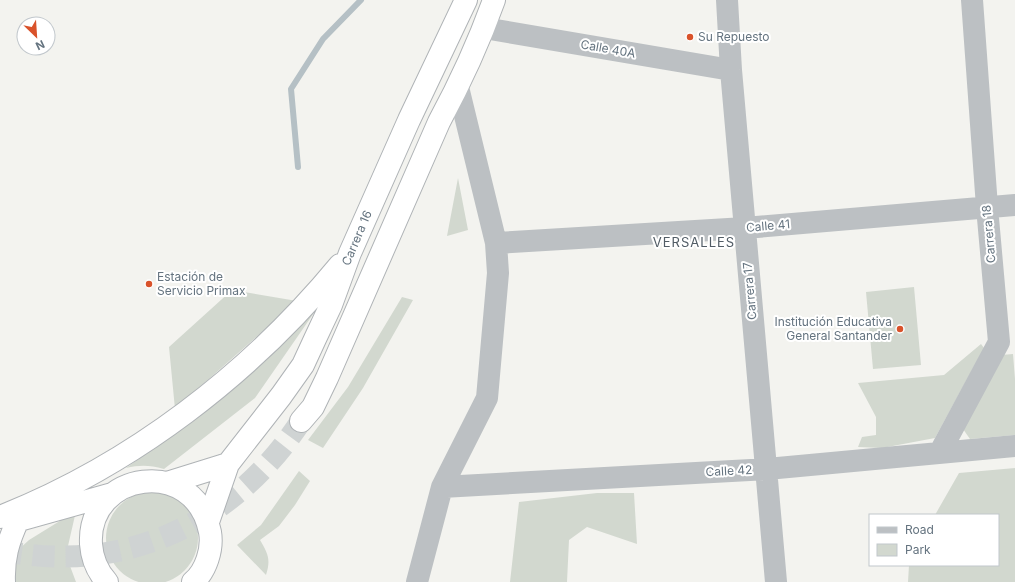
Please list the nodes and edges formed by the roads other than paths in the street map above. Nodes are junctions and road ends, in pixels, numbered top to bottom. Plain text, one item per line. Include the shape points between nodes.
1 (471, 0) edge
2 (494, 0) edge
3 (727, 0) edge
4 (972, 0) edge
5 (462, 9) edge
6 (484, 28) junction
7 (731, 70) junction
8 (458, 87) junction
9 (1015, 205) edge
10 (986, 207) junction
11 (745, 228) junction
12 (496, 243) junction
13 (350, 253) junction
14 (301, 421) tunnel mouth
15 (1015, 446) edge
16 (940, 452) junction
17 (228, 464) junction
18 (767, 469) junction
19 (167, 483) junction
20 (442, 487) junction
21 (112, 494) junction
22 (6, 520) edge
23 (208, 522) junction
24 (203, 576) edge
25 (4, 582) edge
26 (107, 582) edge
27 (417, 582) edge
28 (776, 582) edge

1 - 5 highway, Carrera 16
2 - 6 highway
3 - 7 street, Carrera 17
4 - 10 street, Carrera 18
5 - 13 highway, Carrera 16
6 - 7 street, Calle 40A
6 - 8 highway
7 - 11 street, Carrera 17
8 - 12 street
8 - 14 highway via 439,122 327,378 313,407
9 - 10 street, Calle 41
10 - 11 street, Calle 41
10 - 16 street, Carrera 18 via 999,342
11 - 12 street, Calle 41
11 - 18 street, Carrera 17
12 - 20 street via 498,273 487,398
13 - 17 highway, Carrera 16 via 331,305 302,365
13 - 22 highway via 295,316 260,350 186,412 112,462 40,499
15 - 16 street, Calle 42
16 - 18 street, Calle 42
17 - 19 highway
17 - 23 highway, Carrera 16
18 - 20 street, Calle 42
18 - 28 street, Carrera 17
19 - 21 highway via 148,480 129,484
19 - 23 highway via 185,491 199,505
20 - 27 street
21 - 22 highway
21 - 26 highway via 101,506 90,536 91,553
22 - 25 highway via 10,537 6,549
23 - 24 highway via 211,536 210,551

